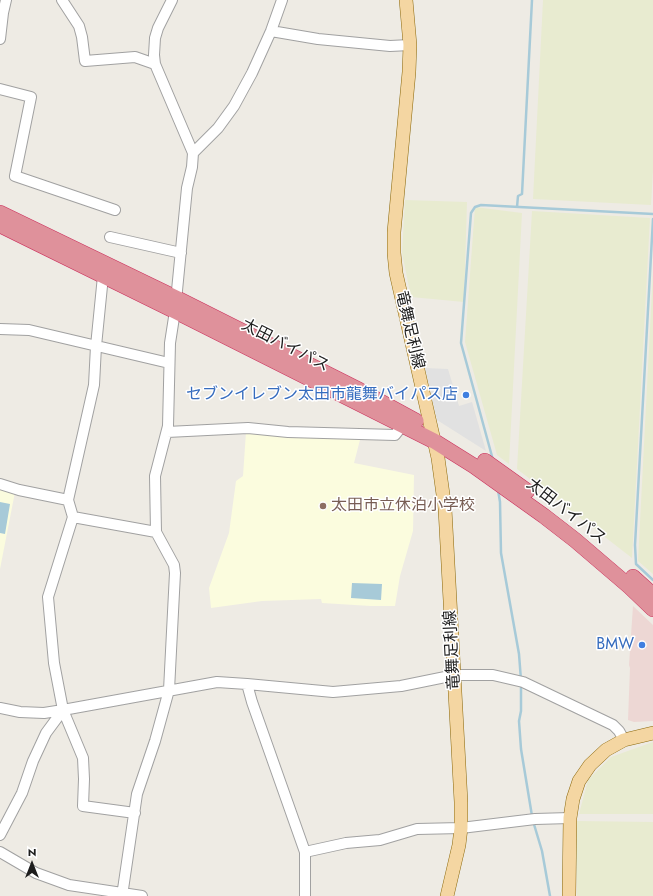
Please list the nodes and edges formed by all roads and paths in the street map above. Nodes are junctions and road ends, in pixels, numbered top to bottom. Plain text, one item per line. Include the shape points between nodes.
1 (6, 0) edge
2 (62, 0) edge
3 (172, 0) edge
4 (282, 0) edge
5 (406, 0) edge
6 (1, 12) edge
7 (271, 31) junction
8 (0, 39) edge
9 (410, 45) junction
10 (155, 64) junction
11 (0, 89) edge
12 (193, 153) junction
13 (115, 210) dead end
14 (0, 213) edge
15 (0, 225) edge
16 (110, 237) dead end
17 (181, 253) junction
18 (103, 276) junction
19 (175, 305) junction
20 (0, 329) edge
21 (96, 346) junction
22 (169, 363) junction
23 (402, 426) junction
24 (167, 432) junction
25 (433, 435) junction
26 (0, 484) edge
27 (68, 500) junction
28 (73, 517) junction
29 (156, 532) junction
30 (652, 592) edge
31 (653, 610) edge
32 (455, 675) junction
33 (247, 684) junction
34 (169, 690) junction
35 (0, 708) edge
36 (63, 710) junction
37 (653, 733) edge
38 (624, 740) junction
39 (135, 812) junction
40 (570, 818) junction
41 (461, 828) junction
42 (0, 835) edge
43 (0, 852) edge
44 (306, 852) junction
45 (122, 894) edge
46 (142, 896) edge
47 (305, 896) edge
48 (447, 896) edge
49 (569, 896) edge

1 - 6 street
2 - 10 street via 79,26 85,61 135,57
3 - 10 street via 155,38
4 - 7 street
5 - 9 main road, 竜舞足利線
6 - 8 street
7 - 9 street via 382,46
7 - 12 street via 234,106 218,128
9 - 25 main road, 竜舞足利線 via 394,253 396,273
10 - 12 street
11 - 13 street via 31,97 15,176
12 - 17 street
14 - 19 highway, 太田バイパス
15 - 18 highway, 太田バイパス
16 - 17 street
17 - 19 street
18 - 19 highway, 太田バイパス
18 - 21 street
19 - 22 street
19 - 23 highway, 太田バイパス
19 - 25 highway, 太田バイパス via 359,390
20 - 21 street via 29,330
21 - 22 street
21 - 27 street via 94,385
22 - 24 street
23 - 24 street via 395,435 288,432 248,428
23 - 25 highway, 太田バイパス
24 - 29 street via 155,476
25 - 30 highway, 太田バイパス via 448,438 507,476
25 - 31 highway, 太田バイパス via 575,540
25 - 32 main road, 竜舞足利線 via 445,509
26 - 27 street
27 - 28 street
28 - 29 street
28 - 36 street via 48,597 54,663
29 - 34 street via 174,565 175,573
32 - 33 street via 401,686 333,692
32 - 38 street via 493,675 523,682 613,725
32 - 41 main road, 竜舞足利線
33 - 34 street via 217,682
33 - 44 street
34 - 36 street
34 - 39 street via 137,794
35 - 36 street via 44,713
36 - 39 street via 82,758 83,806
36 - 42 street via 46,733 22,793
37 - 38 main road
38 - 40 main road via 606,750 590,765 579,781
39 - 45 street
40 - 41 street via 521,820
40 - 49 main road
41 - 44 street via 417,829 380,840 346,843
41 - 48 main road, 竜舞足利線
43 - 45 street via 51,879 69,885
44 - 47 street
45 - 46 street

